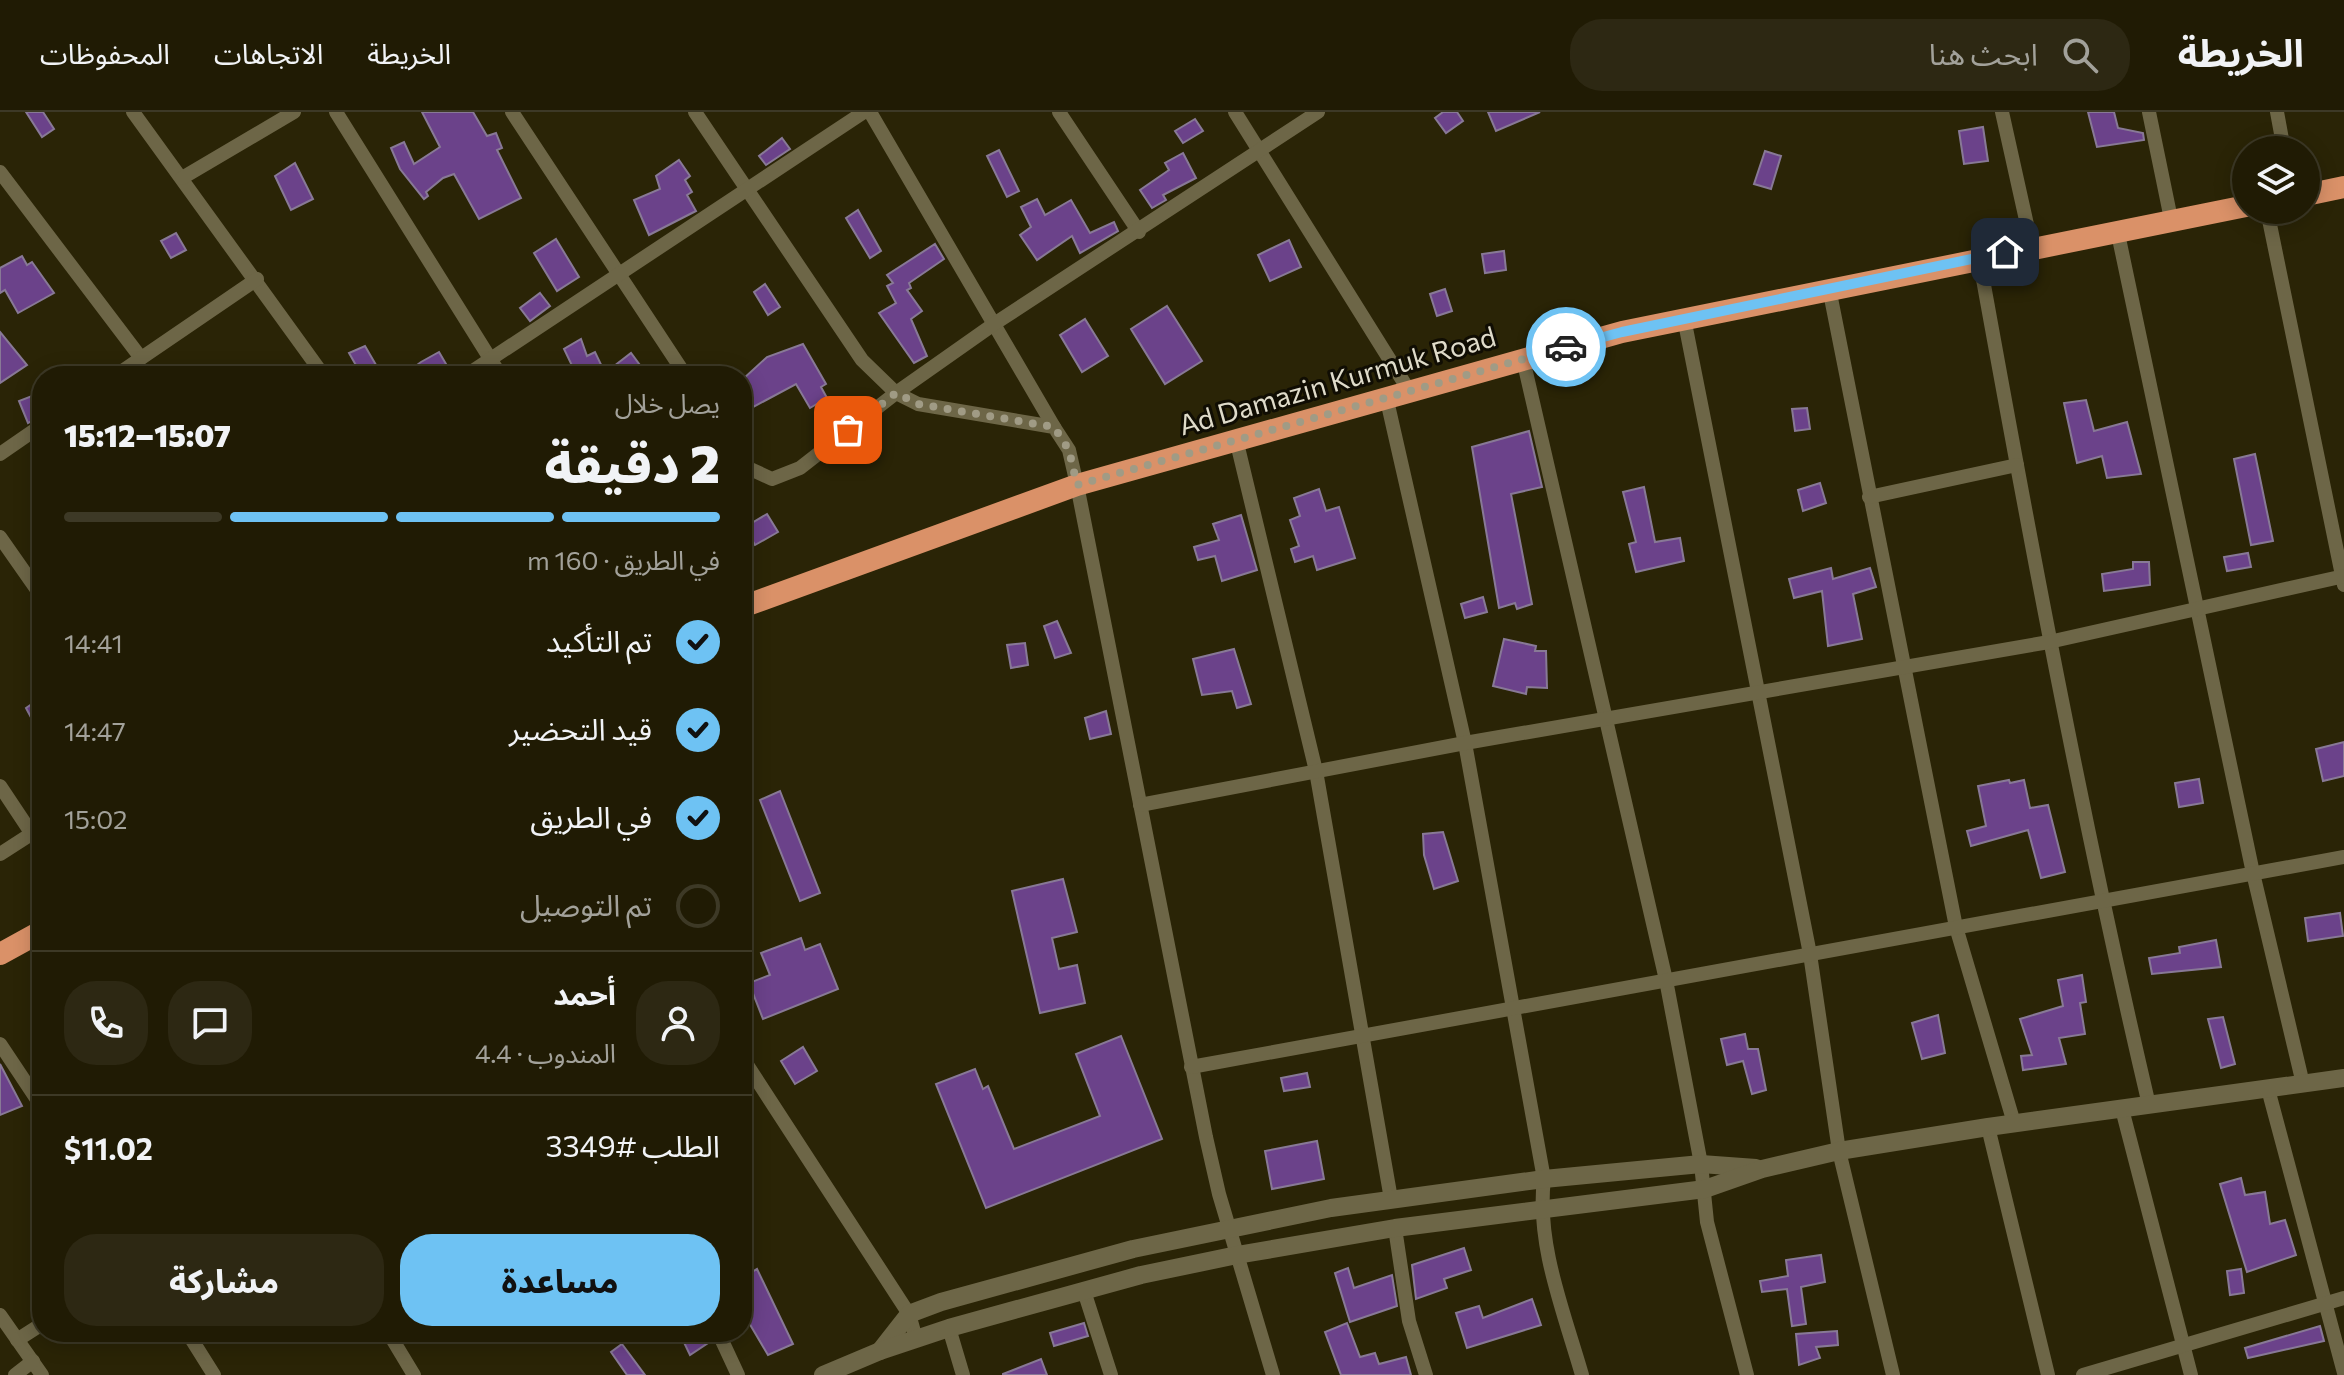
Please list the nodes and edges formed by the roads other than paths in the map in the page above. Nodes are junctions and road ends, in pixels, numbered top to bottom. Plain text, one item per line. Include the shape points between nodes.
1 (133, 112) edge
2 (294, 112) edge
3 (336, 112) edge
4 (512, 112) edge
5 (695, 112) edge
6 (864, 112) edge
7 (870, 112) edge
8 (1059, 112) edge
9 (1235, 112) edge
10 (1318, 112) edge
11 (2002, 112) edge
12 (2149, 112) edge
13 (2277, 112) edge
14 (2281, 136) edge
15 (1260, 152) junction
16 (0, 172) edge
17 (182, 178) junction
18 (2344, 187) edge
19 (746, 190) junction
20 (2320, 192) edge
21 (2232, 208) edge
22 (2171, 219) junction
23 (2270, 224) edge
24 (2117, 229) junction
25 (1139, 232) junction
26 (2032, 247) junction
27 (1979, 257) junction
28 (619, 274) junction
29 (257, 279) junction
30 (1829, 288) junction
31 (1684, 318) junction
32 (994, 324) junction
33 (141, 358) junction
34 (1523, 359) junction
35 (489, 360) junction
36 (129, 366) edge
37 (317, 366) edge
38 (480, 366) edge
39 (494, 366) edge
40 (679, 366) edge
41 (1408, 389) junction
42 (896, 393) junction
43 (1386, 396) junction
44 (1054, 427) junction
45 (32, 432) edge
46 (1236, 439) junction
47 (0, 454) edge
48 (2017, 465) junction
49 (752, 470) edge
50 (1077, 485) junction
51 (1869, 497) junction
52 (0, 537) edge
53 (2343, 579) edge
54 (32, 583) edge
55 (752, 603) edge
56 (2196, 609) junction
57 (2049, 642) junction
58 (1902, 667) junction
59 (1757, 692) junction
60 (1606, 719) junction
61 (1465, 743) junction
62 (1316, 771) junction
63 (0, 786) edge
64 (1140, 805) junction
65 (32, 824) edge
66 (32, 833) edge
67 (0, 854) edge
68 (2344, 857) edge
69 (2253, 873) junction
70 (2100, 900) junction
71 (1956, 927) junction
72 (32, 936) edge
73 (0, 954) edge
74 (1810, 954) junction
75 (1666, 980) junction
76 (1514, 1008) junction
77 (1363, 1036) junction
78 (0, 1044) edge
79 (1191, 1067) junction
80 (752, 1072) edge
81 (2344, 1078) edge
82 (2303, 1084) junction
83 (2268, 1089) junction
84 (32, 1092) edge
85 (2149, 1105) junction
86 (2122, 1109) junction
87 (2014, 1123) junction
88 (1988, 1127) junction
89 (1839, 1151) junction
90 (1701, 1164) junction
91 (1762, 1169) junction
92 (1544, 1179) junction
93 (1705, 1189) junction
94 (1391, 1199) junction
95 (1541, 1209) junction
96 (1395, 1228) junction
97 (1230, 1229) junction
98 (1237, 1255) junction
99 (1084, 1291) junction
100 (2344, 1298) edge
101 (2324, 1304) junction
102 (909, 1314) junction
103 (0, 1315) edge
104 (949, 1328) junction
105 (32, 1330) edge
106 (916, 1339) junction
107 (17, 1340) junction
108 (193, 1342) edge
109 (394, 1342) edge
110 (723, 1342) edge
111 (2182, 1346) junction
112 (880, 1351) junction
113 (33, 1361) junction
114 (2344, 1373) edge
115 (15, 1375) edge
116 (42, 1375) edge
117 (214, 1375) edge
118 (414, 1375) edge
119 (738, 1375) edge
120 (823, 1375) edge
121 (963, 1375) edge
122 (1111, 1375) edge
123 (1273, 1375) edge
124 (1426, 1375) edge
125 (1582, 1375) edge
126 (1747, 1375) edge
127 (1893, 1375) edge
128 (2048, 1375) edge
129 (2083, 1375) edge
130 (2191, 1375) edge

1 - 17 street
2 - 17 street
3 - 35 street
4 - 28 street
5 - 19 street
6 - 19 street
7 - 32 street
8 - 25 street
9 - 15 street
10 - 15 street
11 - 26 street
12 - 22 street
13 - 14 street
15 - 25 street
15 - 41 street
16 - 33 street
17 - 29 street
18 - 20 highway
19 - 28 street
19 - 42 street via 862,360
21 - 22 highway, Ad Damazin Kurmuk Road
22 - 24 highway, Ad Damazin Kurmuk Road
23 - 53 street
24 - 26 highway, Ad Damazin Kurmuk Road
24 - 56 street
25 - 32 street
26 - 27 highway, Ad Damazin Kurmuk Road
27 - 30 highway, Ad Damazin Kurmuk Road
27 - 48 street
28 - 35 street
28 - 40 street
29 - 33 street
29 - 37 street
30 - 31 highway, Ad Damazin Kurmuk Road
30 - 51 street
31 - 34 highway, Ad Damazin Kurmuk Road
31 - 59 street
32 - 42 street
32 - 44 street
33 - 36 street
34 - 41 highway, Ad Damazin Kurmuk Road
34 - 60 street
35 - 38 street
35 - 39 street
41 - 43 highway, Ad Damazin Kurmuk Road
42 - 44 street via 918,404
42 - 49 street via 800,468 772,479
43 - 46 highway, Ad Damazin Kurmuk Road
43 - 61 street
44 - 50 street via 1069,450
45 - 47 street
46 - 50 highway, Ad Damazin Kurmuk Road
46 - 62 street
48 - 51 street
48 - 57 street
50 - 55 highway, Ad Damazin Kurmuk Road
50 - 64 street
51 - 58 street
52 - 54 street
53 - 56 street
56 - 57 street
56 - 69 street
57 - 58 street
57 - 70 street
58 - 59 street
58 - 71 street
59 - 60 street
59 - 74 street
60 - 61 street
60 - 75 street
61 - 62 street
61 - 76 street
62 - 64 street
62 - 77 street
63 - 65 street
64 - 79 street
66 - 67 street
68 - 69 street
69 - 70 street
69 - 82 street
70 - 71 street
70 - 85 street
71 - 74 street
71 - 87 street
72 - 73 highway
74 - 75 street
74 - 89 street
75 - 76 street
75 - 90 street
76 - 77 street
76 - 92 street
77 - 79 street
77 - 94 street
78 - 84 street
79 - 97 street
80 - 102 street
81 - 82 street
82 - 83 street
83 - 85 street
83 - 101 street
85 - 86 street
86 - 87 street
86 - 111 street
87 - 88 street
88 - 89 street
88 - 128 street
89 - 91 street
89 - 127 street
90 - 91 street
90 - 92 street
90 - 93 street
91 - 93 street
92 - 94 street
92 - 95 street
93 - 95 street
93 - 126 street via 1707,1222
94 - 97 street
95 - 96 street
95 - 125 street
96 - 98 street
96 - 124 street via 1409,1321
97 - 98 street
97 - 102 street via 1045,1271
98 - 99 street
98 - 123 street
99 - 104 street
99 - 122 street
100 - 101 street
101 - 111 street
101 - 114 street
102 - 106 street
102 - 112 street
103 - 107 street
104 - 106 street
104 - 121 street
105 - 107 street
106 - 112 street
107 - 113 street
108 - 117 street
109 - 118 street
110 - 119 street
111 - 129 street
111 - 130 street
112 - 120 street
113 - 115 street
113 - 116 street

